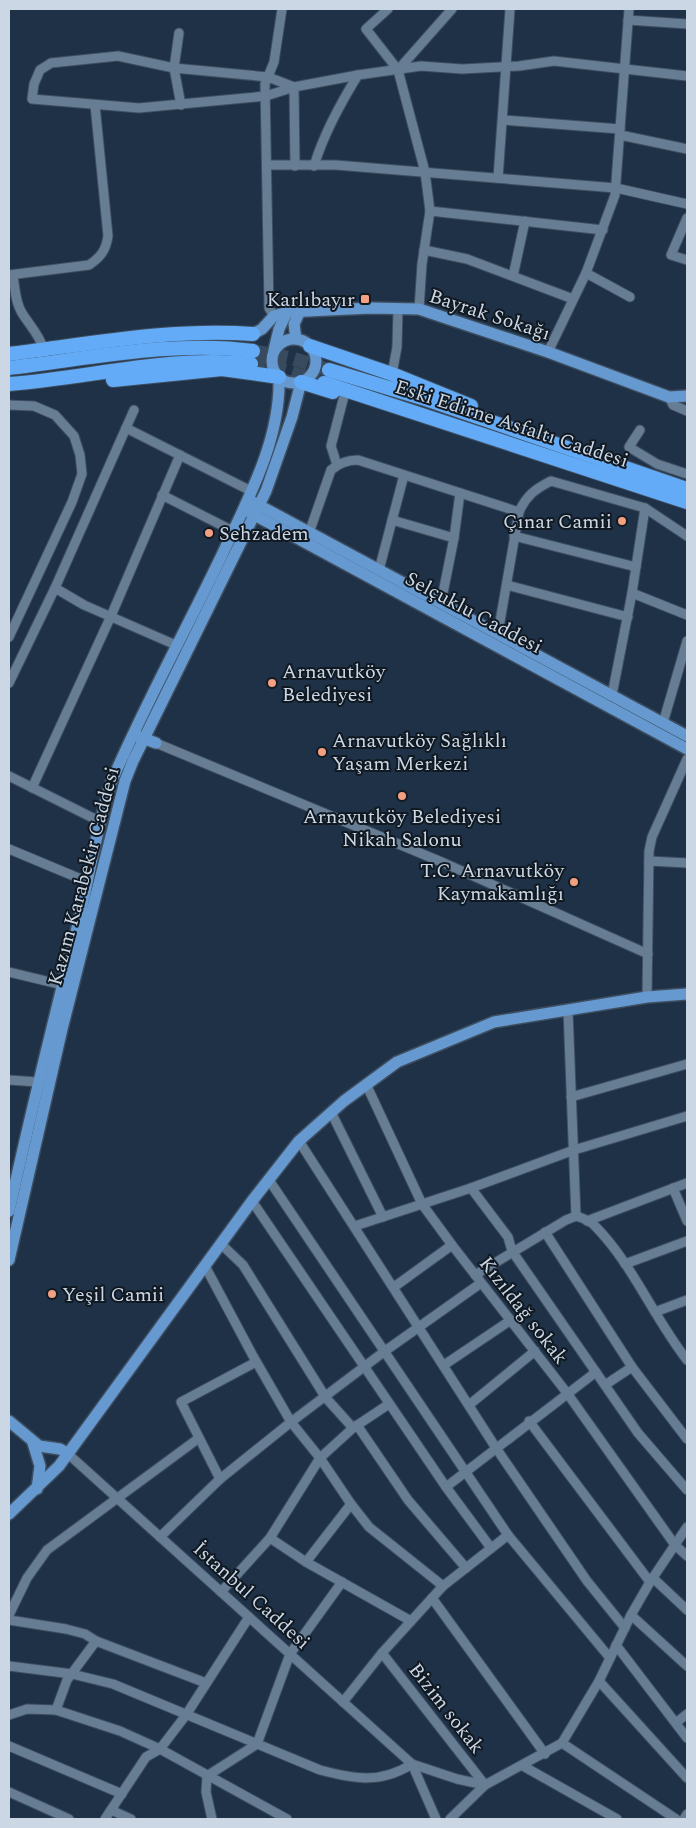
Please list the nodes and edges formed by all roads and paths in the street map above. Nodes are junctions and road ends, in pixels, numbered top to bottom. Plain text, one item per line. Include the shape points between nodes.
1 (282, 9) edge
2 (388, 9) edge
3 (452, 9) edge
4 (510, 9) edge
5 (629, 9) edge
6 (628, 20) junction
7 (687, 24) edge
8 (179, 33) dead end
9 (504, 66) junction
10 (174, 68) junction
11 (398, 70) junction
12 (623, 70) junction
13 (358, 75) junction
14 (687, 76) edge
15 (268, 77) junction
16 (294, 87) junction
17 (266, 96) junction
18 (96, 104) junction
19 (181, 105) junction
20 (503, 120) junction
21 (620, 132) junction
22 (687, 149) edge
23 (267, 166) junction
24 (295, 166) junction
25 (314, 166) junction
26 (425, 172) junction
27 (498, 178) junction
28 (616, 188) junction
29 (687, 204) edge
30 (430, 211) junction
31 (687, 218) edge
32 (525, 221) junction
33 (603, 230) junction
34 (424, 250) junction
35 (687, 260) edge
36 (586, 273) junction
37 (11, 275) edge
38 (513, 276) junction
39 (630, 297) dead end
40 (574, 299) junction
41 (398, 309) junction
42 (419, 309) junction
43 (300, 311) junction
44 (287, 312) junction
45 (274, 316) junction
46 (253, 334) junction
47 (286, 339) junction
48 (310, 346) junction
49 (44, 350) junction
50 (548, 352) junction
51 (9, 354) edge
52 (9, 368) edge
53 (392, 374) junction
54 (279, 377) junction
55 (47, 380) junction
56 (301, 382) junction
57 (10, 384) edge
58 (344, 396) junction
59 (687, 396) edge
60 (669, 397) junction
61 (9, 405) edge
62 (134, 410) dead end
63 (687, 412) edge
64 (126, 428) junction
65 (640, 430) dead end
66 (546, 441) junction
67 (523, 448) junction
68 (180, 455) junction
69 (337, 465) junction
70 (404, 475) junction
71 (687, 487) edge
72 (460, 493) junction
73 (162, 495) junction
74 (247, 499) junction
75 (645, 508) junction
76 (257, 510) junction
77 (519, 512) junction
78 (392, 520) junction
79 (233, 531) junction
80 (309, 533) junction
81 (514, 536) junction
82 (687, 536) edge
83 (454, 538) junction
84 (636, 568) junction
85 (379, 570) junction
86 (507, 585) junction
87 (54, 588) junction
88 (632, 593) junction
89 (441, 603) junction
90 (687, 615) edge
91 (111, 616) junction
92 (456, 617) junction
93 (628, 617) junction
94 (498, 634) junction
95 (9, 637) edge
96 (687, 641) edge
97 (178, 646) junction
98 (683, 669) edge
99 (9, 683) edge
100 (610, 701) junction
101 (663, 723) junction
102 (142, 734) junction
103 (687, 736) edge
104 (156, 743) joint
105 (687, 749) edge
106 (687, 759) edge
107 (9, 776) edge
108 (32, 788) junction
109 (99, 821) junction
110 (9, 849) edge
111 (649, 861) junction
112 (687, 863) edge
113 (88, 882) junction
114 (648, 954) junction
115 (9, 973) edge
116 (63, 985) junction
117 (687, 994) edge
118 (647, 997) junction
119 (568, 1011) junction
120 (687, 1064) edge
121 (9, 1080) edge
122 (38, 1082) junction
123 (366, 1084) junction
124 (572, 1097) junction
125 (331, 1112) junction
126 (687, 1116) edge
127 (299, 1140) junction
128 (574, 1150) junction
129 (13, 1176) edge
130 (268, 1180) junction
131 (687, 1183) edge
132 (472, 1188) junction
133 (673, 1188) junction
134 (252, 1201) junction
135 (422, 1204) junction
136 (9, 1211) edge
137 (576, 1216) junction
138 (383, 1217) junction
139 (587, 1221) junction
140 (687, 1221) edge
141 (355, 1226) junction
142 (545, 1232) junction
143 (687, 1241) edge
144 (221, 1244) junction
145 (452, 1245) junction
146 (512, 1251) junction
147 (9, 1260) edge
148 (625, 1264) junction
149 (205, 1266) junction
150 (475, 1275) junction
151 (481, 1283) junction
152 (394, 1286) junction
153 (687, 1300) edge
154 (655, 1312) junction
155 (511, 1320) junction
156 (419, 1326) junction
157 (385, 1351) junction
158 (535, 1351) junction
159 (686, 1355) edge
160 (256, 1362) junction
161 (444, 1365) junction
162 (366, 1368) junction
163 (632, 1368) junction
164 (596, 1372) junction
165 (605, 1385) junction
166 (567, 1393) junction
167 (326, 1398) junction
168 (389, 1404) junction
169 (469, 1405) junction
170 (9, 1421) edge
171 (529, 1421) junction
172 (291, 1422) junction
173 (355, 1427) junction
174 (199, 1438) junction
175 (687, 1439) edge
176 (33, 1443) junction
177 (496, 1448) junction
178 (67, 1453) junction
179 (320, 1458) junction
180 (466, 1471) junction
181 (220, 1479) junction
182 (446, 1487) junction
183 (37, 1489) junction
184 (687, 1490) edge
185 (117, 1498) junction
186 (351, 1504) junction
187 (9, 1514) edge
188 (687, 1527) edge
189 (508, 1536) junction
190 (160, 1537) junction
191 (270, 1538) junction
192 (675, 1545) junction
193 (491, 1548) junction
194 (687, 1556) edge
195 (306, 1562) junction
196 (466, 1568) junction
197 (651, 1580) junction
198 (342, 1582) junction
199 (442, 1586) junction
200 (221, 1592) junction
201 (432, 1598) junction
202 (687, 1610) edge
203 (9, 1615) edge
204 (631, 1615) junction
205 (249, 1618) junction
206 (9, 1620) edge
207 (411, 1621) junction
208 (624, 1628) junction
209 (96, 1641) junction
210 (616, 1645) junction
211 (382, 1653) junction
212 (290, 1654) junction
213 (610, 1658) junction
214 (9, 1666) edge
215 (687, 1666) edge
216 (72, 1674) junction
217 (599, 1681) junction
218 (206, 1683) junction
219 (342, 1702) junction
220 (56, 1710) junction
221 (687, 1714) edge
222 (9, 1715) edge
223 (186, 1715) junction
224 (677, 1722) junction
225 (687, 1738) edge
226 (257, 1744) junction
227 (562, 1744) junction
228 (9, 1746) edge
229 (160, 1749) junction
230 (545, 1754) junction
231 (412, 1764) junction
232 (523, 1766) junction
233 (207, 1776) junction
234 (687, 1778) edge
235 (486, 1785) junction
236 (9, 1792) edge
237 (122, 1794) junction
238 (111, 1810) junction
239 (687, 1814) edge
240 (51, 1816) edge
241 (69, 1819) edge
242 (105, 1819) edge
243 (131, 1819) edge
244 (212, 1819) edge
245 (287, 1819) edge
246 (436, 1819) edge
247 (450, 1819) edge
248 (617, 1819) edge
249 (676, 1819) edge
250 (684, 1819) edge

1 - 15 street via 274,62
2 - 11 street via 366,29
3 - 11 street
4 - 9 street
5 - 6 street
6 - 7 street
6 - 12 street
8 - 10 street
9 - 11 street via 421,66
9 - 12 street via 554,61
9 - 20 street
10 - 15 street
10 - 18 street via 118,56 51,63 40,70 32,98
10 - 19 street
11 - 13 street
11 - 26 street
12 - 14 street
12 - 21 street
13 - 16 street
13 - 25 street via 321,142
15 - 16 street
15 - 17 street
16 - 17 street
16 - 24 street
17 - 19 street
17 - 23 street
18 - 19 street via 140,108
18 - 37 street via 108,236 106,248 98,259 89,264
20 - 21 street
20 - 27 street
21 - 22 street
21 - 28 street
23 - 24 street
23 - 45 street via 269,308
24 - 25 street
25 - 26 street
26 - 27 street
26 - 30 street
27 - 28 street
28 - 29 street
28 - 33 street
30 - 32 street
30 - 34 street
31 - 35 street via 672,255
32 - 33 street
32 - 38 street
33 - 36 street
34 - 38 street via 467,259
34 - 42 street
36 - 39 street
36 - 40 street
37 - 49 street via 21,312 36,331
38 - 40 street
40 - 50 street
41 - 42 main road, Bayrak Sokağı
41 - 43 main road, Bayrak Sokağı
41 - 53 street
42 - 50 main road, Bayrak Sokağı
43 - 44 main road, Bayrak Sokağı
43 - 47 main road
44 - 45 main road, Bayrak Sokağı
44 - 47 main road
45 - 46 main road
46 - 47 main road
46 - 49 highway via 151,336
47 - 48 main road
47 - 54 main road via 274,350 272,364
48 - 53 highway
48 - 56 main road via 316,363 312,374
49 - 51 highway
50 - 60 main road, Bayrak Sokağı
52 - 55 highway via 185,347 219,347 252,357 193,361
53 - 66 highway via 511,422
54 - 55 highway via 222,369 94,382
54 - 56 main road
54 - 74 main road, Kazım Karabekir Caddesi via 280,398 274,426
55 - 57 highway
56 - 58 highway
56 - 76 main road, Kazım Karabekir Caddesi via 275,470
58 - 67 highway via 484,442
58 - 69 street via 331,446
59 - 60 main road, Bayrak Sokağı
60 - 63 street via 673,405
61 - 95 street via 34,406 55,415 74,436 82,474
62 - 64 street
64 - 68 street
64 - 87 street
65 - 71 street, Eski Edirne Asfaltı Caddesi via 628,447
66 - 67 highway, Eski Edirne Asfaltı Caddesi via 327,376
66 - 71 highway, Eski Edirne Asfaltı Caddesi
67 - 71 highway, Eski Edirne Asfaltı Caddesi
68 - 73 street
68 - 74 street
69 - 70 street via 358,460
69 - 80 street via 331,470
70 - 72 street
70 - 78 street
72 - 77 street
72 - 83 street
73 - 79 street
73 - 91 street
74 - 76 main road, Selçuklu Caddesi
74 - 79 main road, Kazım Karabekir Caddesi
75 - 77 street via 551,481 525,498
75 - 82 street
75 - 84 street
76 - 80 main road, Selçuklu Caddesi
76 - 92 main road, Selçuklu Caddesi
76 - 102 main road, Kazım Karabekir Caddesi
77 - 81 street
78 - 83 street
78 - 85 street
79 - 97 main road, Kazım Karabekir Caddesi
80 - 85 main road, Selçuklu Caddesi
81 - 84 street
81 - 86 street
83 - 89 street
84 - 88 street
85 - 89 main road, Selçuklu Caddesi
86 - 93 street
86 - 94 street
87 - 91 street
87 - 99 street
88 - 90 street
88 - 93 street
89 - 92 main road, Selçuklu Caddesi
91 - 97 street
91 - 108 street
92 - 94 main road, Selçuklu Caddesi
92 - 100 main road, Selçuklu Caddesi
93 - 100 street
94 - 100 main road, Selçuklu Caddesi
96 - 98 street
97 - 102 main road, Kazım Karabekir Caddesi
98 - 101 street
100 - 101 main road, Selçuklu Caddesi
100 - 105 main road, Selçuklu Caddesi
101 - 103 main road, Selçuklu Caddesi
102 - 104 main road
102 - 109 main road, Kazım Karabekir Caddesi via 111,783
102 - 147 main road, Kazım Karabekir Caddesi via 119,800
104 - 114 street
106 - 111 street via 652,837
107 - 108 street
108 - 109 street
109 - 113 main road, Kazım Karabekir Caddesi
110 - 113 street
111 - 112 street
111 - 114 street
113 - 116 main road, Kazım Karabekir Caddesi
114 - 118 street
115 - 116 street
116 - 122 main road, Kazım Karabekir Caddesi
117 - 118 main road
118 - 119 main road
119 - 123 main road via 494,1022 397,1062
119 - 124 street
120 - 124 street
121 - 122 street
122 - 129 main road, Kazım Karabekir Caddesi
123 - 125 main road
123 - 135 street, Kızıldağ sokak
124 - 128 street
125 - 127 main road
125 - 138 street
126 - 128 street
127 - 130 main road
127 - 141 street
128 - 132 street
128 - 137 street
129 - 136 main road, Kazım Karabekir Caddesi
130 - 134 main road
130 - 157 street
131 - 133 street
132 - 135 street
132 - 146 street via 508,1237
133 - 139 street
133 - 140 street
134 - 144 main road
134 - 162 street
135 - 138 street
135 - 145 street, Kızıldağ sokak
137 - 139 street
137 - 142 street
138 - 141 street
139 - 148 street via 596,1226
141 - 152 street
142 - 146 street
142 - 163 street
143 - 148 street
144 - 149 main road
144 - 167 street via 243,1265
145 - 150 street, Kızıldağ sokak
145 - 152 street
146 - 150 street
146 - 164 street
148 - 154 street
149 - 160 street
149 - 178 main road
150 - 151 street, Kızıldağ sokak
151 - 155 street, Kızıldağ sokak
151 - 156 street
152 - 156 street
153 - 154 street
154 - 159 street
155 - 158 street, Kızıldağ sokak
155 - 161 street
156 - 157 street
156 - 161 street
157 - 162 street
157 - 180 street
158 - 166 street, Kızıldağ sokak
158 - 169 street
160 - 172 street
160 - 174 street via 181,1402
161 - 169 street
162 - 167 street
162 - 168 street
163 - 165 street
163 - 175 street
164 - 165 street
164 - 166 street
165 - 184 street via 638,1433
166 - 171 street
166 - 192 street, Kızıldağ sokak
167 - 172 street
167 - 173 street
168 - 173 street
168 - 182 street
169 - 177 street
170 - 176 main road
171 - 177 street
171 - 197 street
172 - 179 street
172 - 181 street
173 - 179 street
173 - 196 street via 408,1500
174 - 181 street
174 - 185 street
176 - 178 main road
176 - 183 main road via 40,1466
177 - 180 street
177 - 208 street via 587,1581
178 - 183 main road
178 - 185 street, İstanbul Caddesi
179 - 186 street
179 - 191 street
180 - 182 street
180 - 189 street
181 - 190 street
182 - 193 street
183 - 187 main road
185 - 190 street, İstanbul Caddesi
185 - 203 street via 46,1550 27,1578
186 - 195 street
186 - 199 street via 369,1527
188 - 192 street
189 - 193 street
189 - 213 street
190 - 200 street, İstanbul Caddesi
191 - 195 street
191 - 200 street
192 - 194 street, Kızıldağ sokak
192 - 197 street
193 - 196 street
195 - 198 street
196 - 199 street
197 - 202 street
197 - 204 street
198 - 207 street
198 - 212 street
199 - 201 street
200 - 205 street, İstanbul Caddesi
201 - 207 street
201 - 230 street
204 - 208 street
204 - 215 street
205 - 212 street, İstanbul Caddesi
205 - 218 street
206 - 209 street via 66,1629
207 - 211 street
208 - 210 street
209 - 216 street
209 - 218 street
210 - 213 street
210 - 224 street
211 - 219 street
211 - 235 street, Bizim sokak
212 - 219 street, İstanbul Caddesi
212 - 226 street
213 - 217 street
214 - 216 street
216 - 220 street
216 - 223 street via 113,1684
217 - 227 street
217 - 234 street
218 - 223 street
219 - 231 street, İstanbul Caddesi
220 - 222 street via 27,1709
220 - 229 street via 120,1731
221 - 224 street
223 - 226 street
223 - 229 street
224 - 225 street
226 - 231 street via 320,1770 351,1778 377,1778 398,1773
226 - 233 street
227 - 230 street
227 - 249 street
228 - 237 street
229 - 233 street
229 - 237 street via 146,1757
230 - 232 street
231 - 235 street
231 - 246 street
232 - 235 street
232 - 248 street
233 - 244 street via 206,1792
233 - 245 street
235 - 247 street
236 - 240 street
237 - 238 street
238 - 242 street
238 - 243 street
239 - 250 street
240 - 241 street

